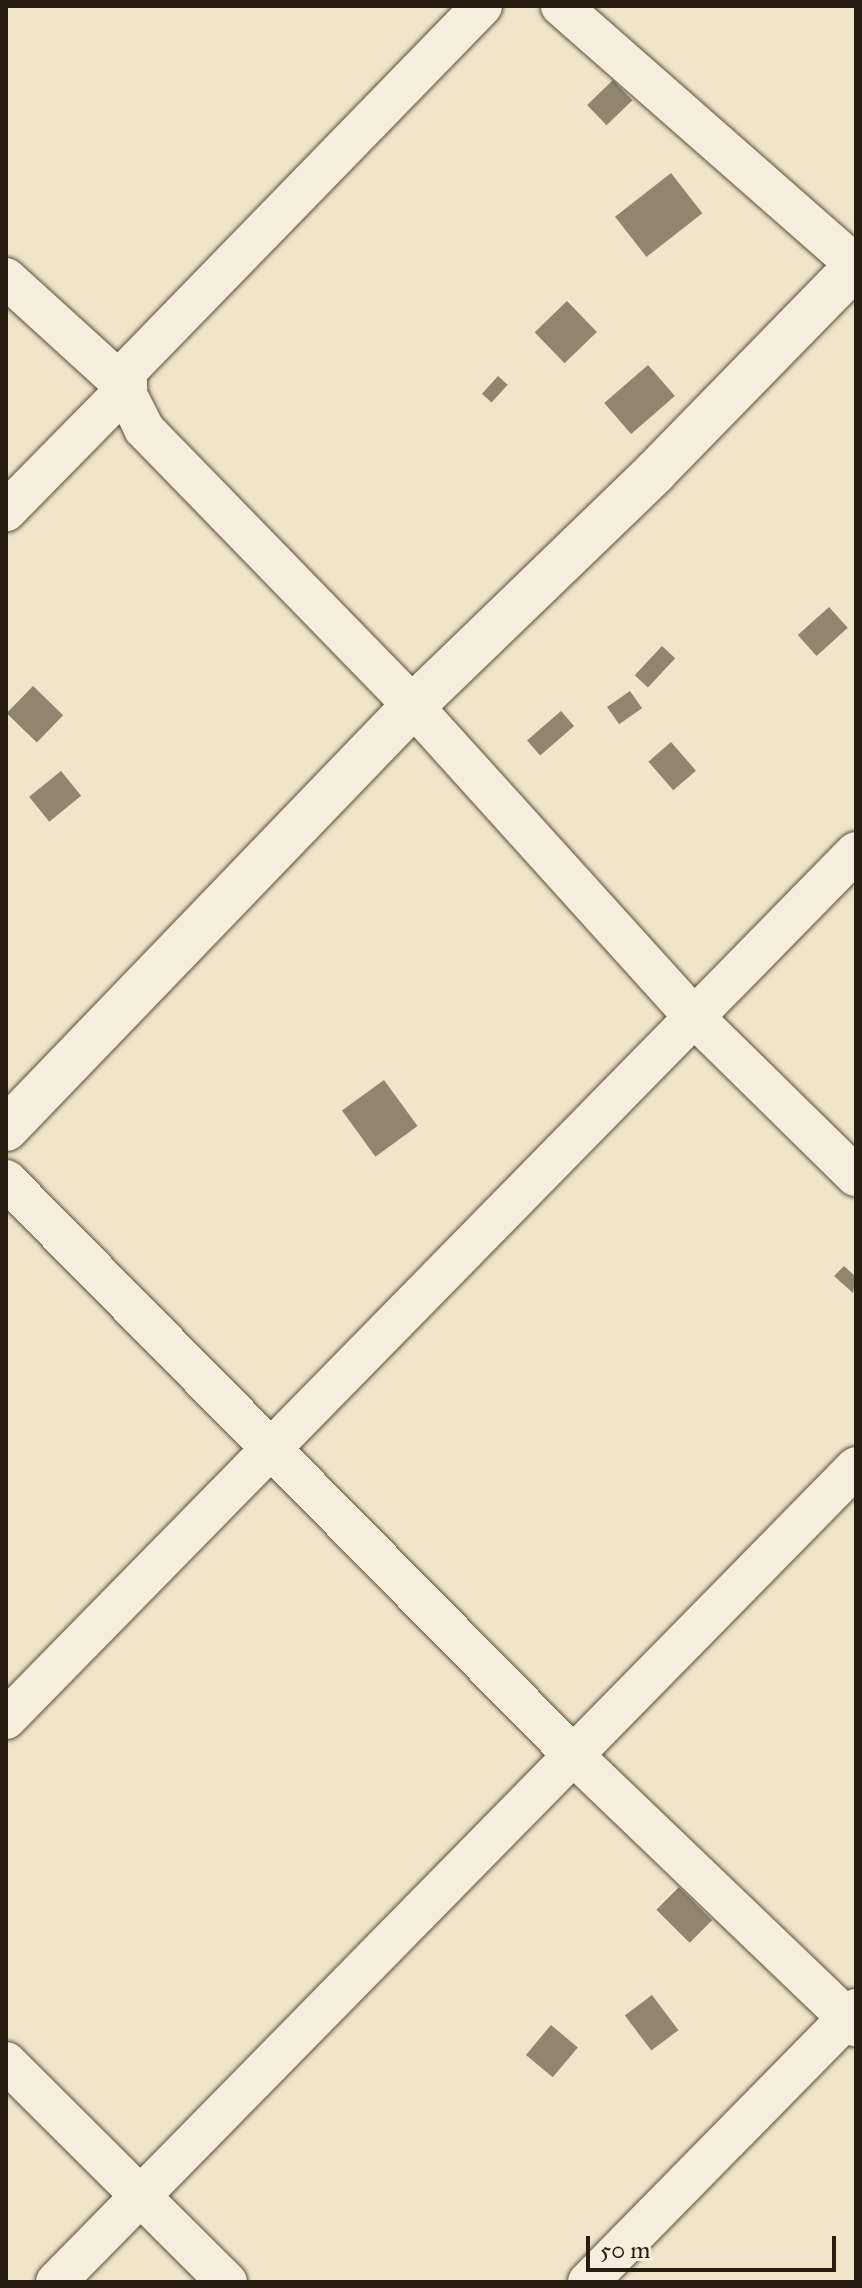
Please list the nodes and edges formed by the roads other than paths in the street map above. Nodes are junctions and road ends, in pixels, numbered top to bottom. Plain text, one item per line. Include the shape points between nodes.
1 (482, 6) edge
2 (561, 6) edge
3 (856, 266) edge
4 (6, 278) edge
5 (127, 388) junction
6 (6, 511) edge
7 (413, 706) junction
8 (856, 852) edge
9 (694, 1017) junction
10 (6, 1129) edge
11 (856, 1176) edge
12 (6, 1180) edge
13 (269, 1451) junction
14 (856, 1467) edge
15 (6, 1719) edge
16 (573, 1755) junction
17 (853, 2017) edge
18 (6, 2062) edge
19 (139, 2197) junction
20 (56, 2282) edge
21 (227, 2282) edge
22 (588, 2282) edge

1 - 5 street via 127,371
2 - 3 street
3 - 7 main road via 655,472
4 - 5 street
5 - 6 street
5 - 7 street via 144,429
7 - 9 street
7 - 10 main road
8 - 9 street
9 - 11 street
9 - 13 street
12 - 13 street
13 - 15 street
13 - 16 street
14 - 16 street
16 - 17 street
16 - 19 street
17 - 22 street
18 - 19 street
19 - 20 street
19 - 21 street

